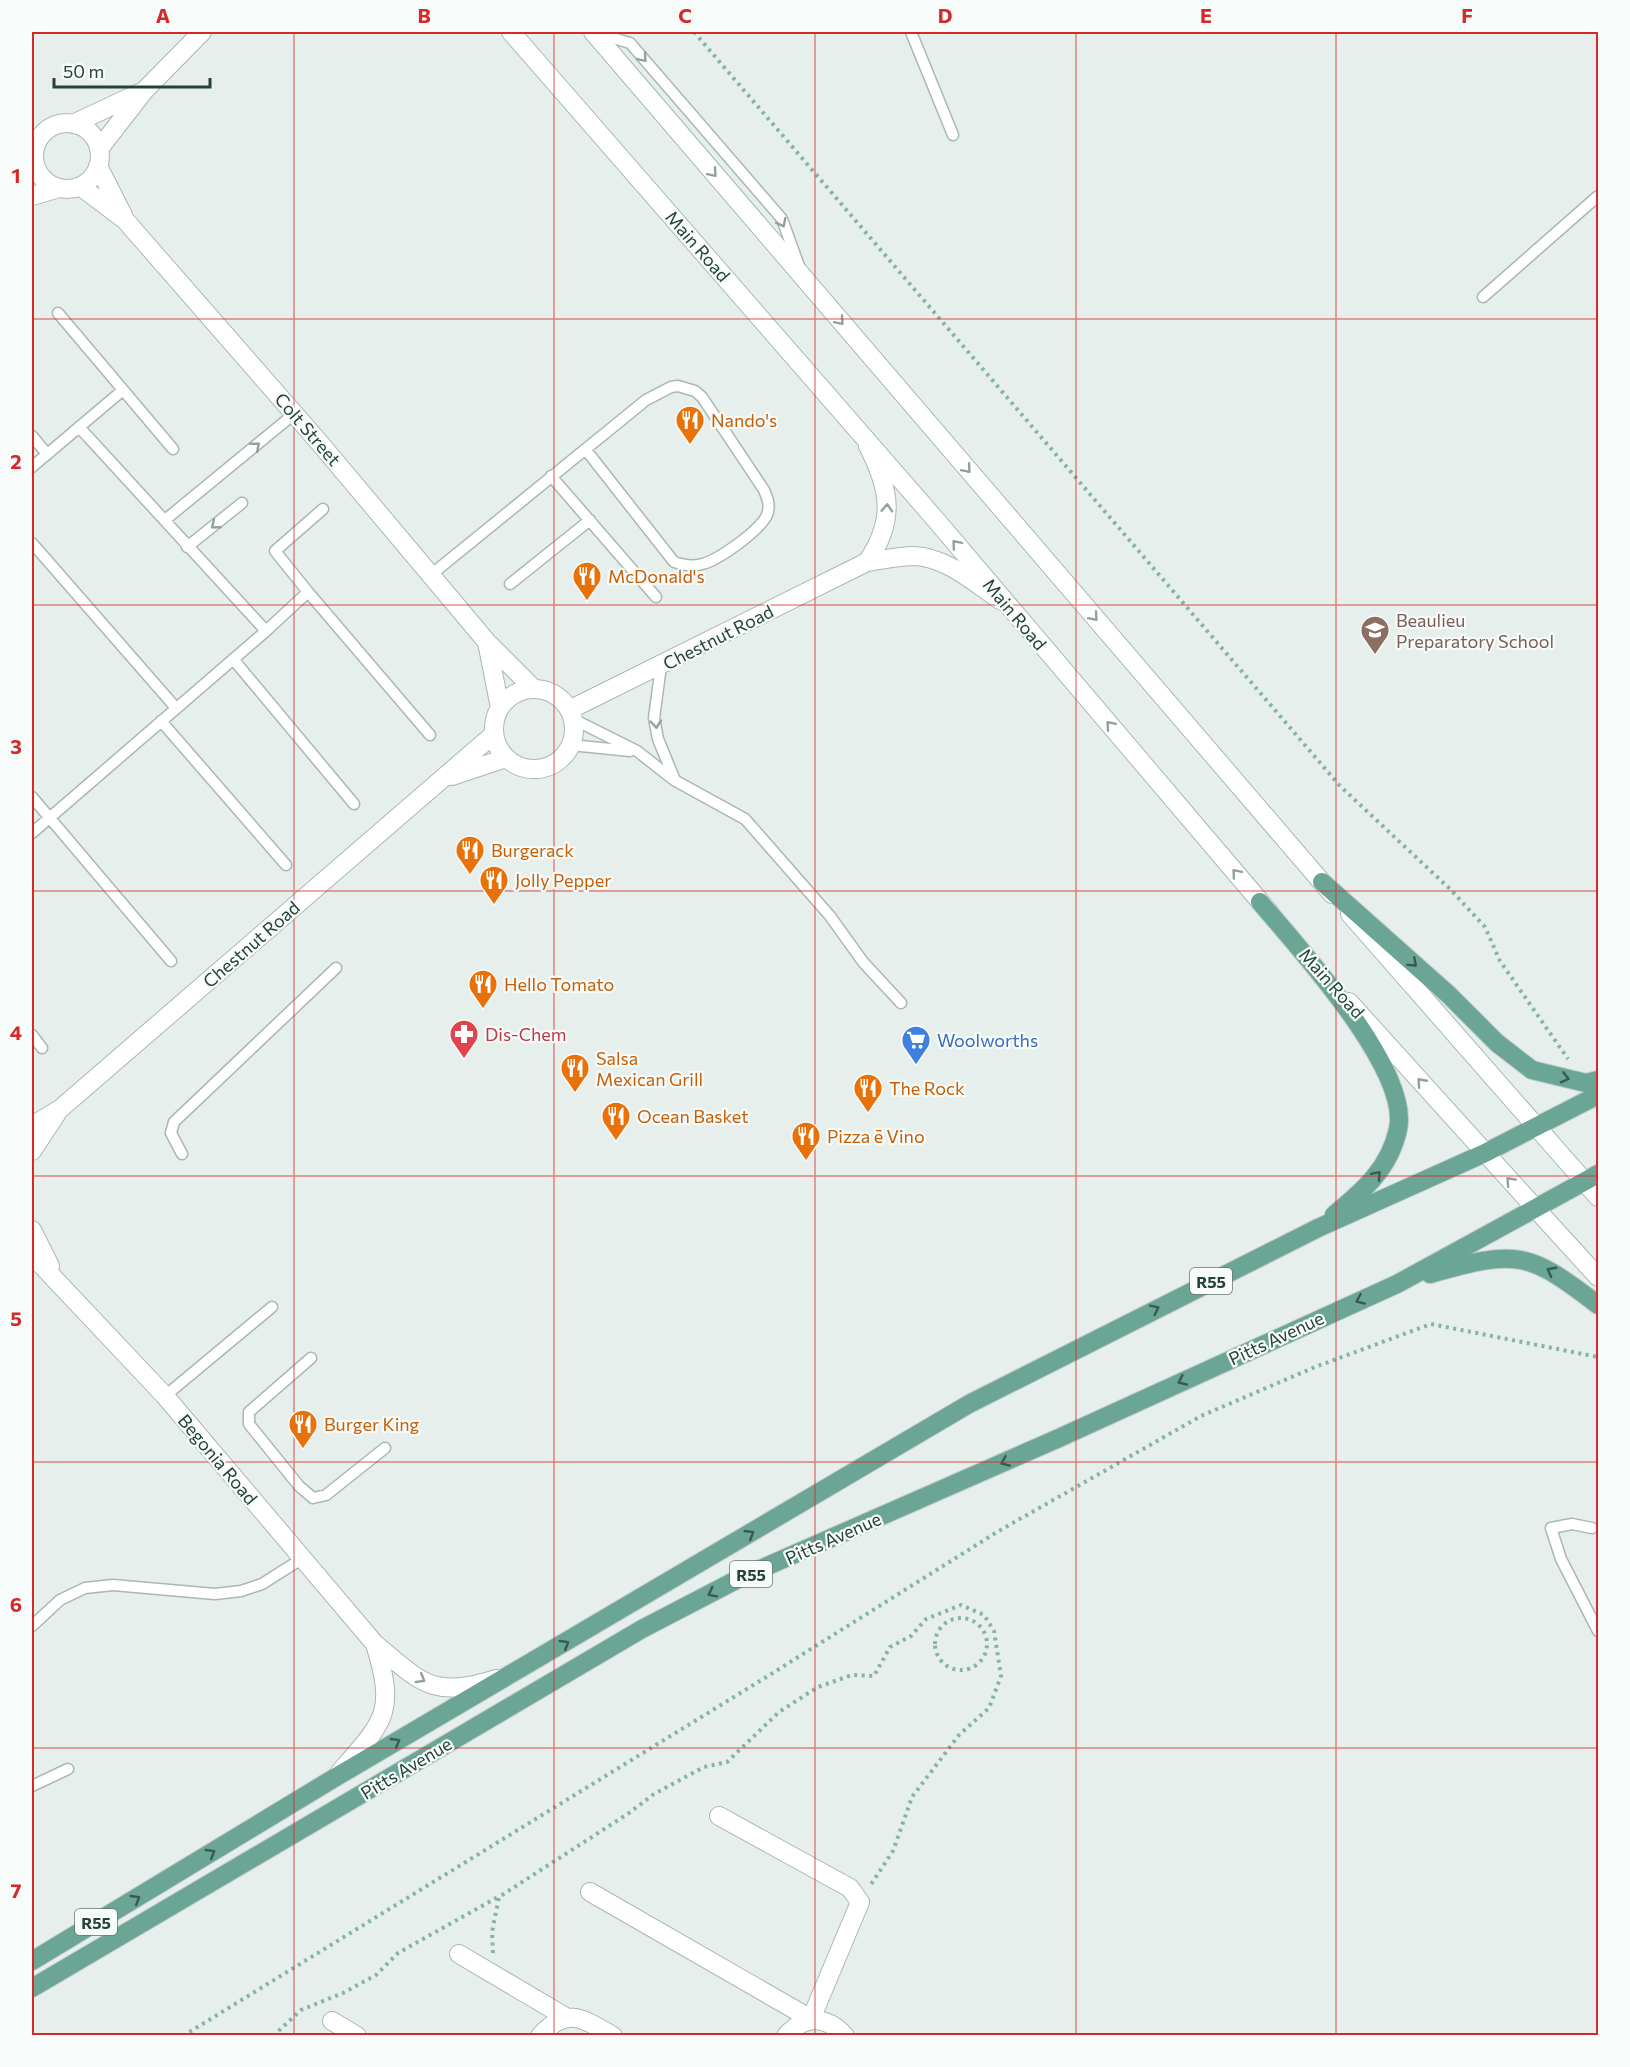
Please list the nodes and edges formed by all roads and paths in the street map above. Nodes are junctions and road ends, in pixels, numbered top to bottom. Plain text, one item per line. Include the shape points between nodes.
1 (202, 32) edge
2 (511, 32) edge
3 (593, 32) edge
4 (694, 32) edge
5 (910, 32) edge
6 (144, 91) junction
7 (74, 124) junction
8 (953, 135) dead end
9 (99, 158) junction
10 (33, 159) edge
11 (80, 186) junction
12 (59, 188) junction
13 (32, 196) edge
14 (1599, 196) edge
15 (125, 220) junction
16 (1483, 297) dead end
17 (58, 313) dead end
18 (123, 390) junction
19 (294, 414) junction
20 (79, 428) junction
21 (861, 434) junction
22 (32, 436) edge
23 (173, 449) dead end
24 (586, 450) junction
25 (47, 454) junction
26 (32, 467) edge
27 (551, 476) junction
28 (242, 503) dead end
29 (323, 509) dead end
30 (165, 520) junction
31 (590, 520) junction
32 (32, 543) edge
33 (187, 547) junction
34 (867, 562) junction
35 (432, 574) junction
36 (510, 584) dead end
37 (308, 592) junction
38 (656, 597) dead end
39 (1006, 604) junction
40 (266, 631) junction
41 (487, 642) junction
42 (233, 659) junction
43 (661, 666) junction
44 (534, 689) junction
45 (176, 708) junction
46 (500, 708) junction
47 (571, 714) junction
48 (161, 721) junction
49 (494, 734) junction
50 (430, 735) dead end
51 (571, 745) junction
52 (637, 751) junction
53 (506, 758) junction
54 (441, 780) junction
55 (674, 780) junction
56 (32, 797) edge
57 (354, 804) dead end
58 (49, 818) junction
59 (32, 833) edge
60 (285, 865) dead end
61 (1322, 882) junction
62 (1260, 902) junction
63 (171, 961) dead end
64 (336, 968) dead end
65 (901, 1004) dead end
66 (32, 1035) edge
67 (42, 1048) dead end
68 (1594, 1086) edge
69 (60, 1110) junction
70 (32, 1126) edge
71 (1534, 1127) junction
72 (32, 1151) edge
73 (1485, 1153) junction
74 (182, 1154) dead end
75 (1591, 1178) edge
76 (1599, 1197) edge
77 (1536, 1209) junction
78 (1318, 1228) junction
79 (32, 1230) edge
80 (32, 1255) edge
81 (1599, 1277) edge
82 (56, 1279) junction
83 (1397, 1284) junction
84 (1599, 1305) edge
85 (272, 1307) dead end
86 (1599, 1357) edge
87 (311, 1358) dead end
88 (165, 1396) junction
89 (385, 1448) dead end
90 (1592, 1528) dead end
91 (303, 1558) junction
92 (948, 1609) junction
93 (953, 1619) junction
94 (32, 1626) edge
95 (1599, 1631) edge
96 (375, 1644) junction
97 (987, 1650) junction
98 (999, 1651) junction
99 (515, 1673) junction
100 (68, 1769) dead end
101 (336, 1777) junction
102 (32, 1786) edge
103 (719, 1816) dead end
104 (590, 1893) dead end
105 (499, 1897) junction
106 (860, 1902) junction
107 (459, 1954) dead end
108 (32, 1961) edge
109 (494, 1975) junction
110 (32, 1988) edge
111 (564, 2016) junction
112 (811, 2019) junction
113 (332, 2022) dead end
114 (183, 2036) edge
115 (273, 2036) edge
116 (357, 2036) edge
117 (540, 2036) edge
118 (613, 2036) edge
119 (786, 2036) edge
120 (845, 2036) edge

1 - 6 street
2 - 21 street, Main Road
3 -> 61 street
4 - 68 path via 1340,786 1485,927 1500,961
5 - 8 lane
6 - 7 street
6 - 9 street
7 - 9 street via 91,133
7 - 10 street via 64,123 45,131
9 - 11 street via 89,181
9 - 15 street, Colt Street
10 - 12 street via 41,177
11 - 12 street
11 - 15 street, Colt Street
12 - 13 street
14 - 16 lane
15 - 19 street, Colt Street
17 - 18 lane
18 - 20 lane
18 - 23 lane
30 -> 19 lane
19 - 35 street, Colt Street
20 - 25 lane
20 - 30 lane
34 -> 21 street via 878,547 886,524 888,499 879,469
39 -> 21 street, Main Road
22 - 25 lane
24 - 24 lane via 660,392 678,386 695,391 764,490 769,503 767,516 738,543 704,564 688,566 674,562
24 - 27 lane
25 - 26 lane
27 - 31 lane
27 - 35 lane
28 -> 33 lane
29 - 37 lane via 275,551
30 - 33 lane
31 - 36 lane
31 - 38 lane
32 - 45 lane
33 - 40 lane
34 - 39 street, Chestnut Road via 913,556 931,560 951,568
34 - 43 street, Chestnut Road
35 - 41 street, Colt Street
37 - 40 lane
37 - 50 lane
62 -> 39 street, Main Road
40 - 42 lane
41 - 44 street, Colt Street
41 - 46 street, Colt Street
42 - 45 lane
42 - 57 lane
43 - 47 street, Chestnut Road
43 -> 55 lane via 654,718
44 - 46 street via 520,691
44 - 47 street via 559,698
45 - 48 lane
46 - 49 street
47 - 51 street
47 - 52 lane
48 - 58 lane
48 - 60 lane
49 - 53 street
49 - 54 street, Chestnut Road
51 - 52 lane
51 - 53 street via 564,756 542,769 523,767
52 - 55 lane
53 - 54 street, Chestnut Road
54 - 69 street, Chestnut Road
55 - 65 lane via 745,819
56 - 58 lane
58 - 59 lane
58 - 63 lane
61 -> 68 main road via 1497,1043 1532,1070
61 - 71 street
73 -> 62 street, Main Road
78 -> 62 main road via 1364,1190 1385,1166 1399,1127 1398,1100 1387,1072 1334,991
64 - 74 lane via 174,1122 171,1133
66 - 67 lane
68 - 71 main road, R55
69 - 70 street, Chestnut Road
69 - 72 street, Chestnut Road
71 - 73 main road, R55
71 - 75 street
77 -> 73 street, Main Road
73 - 78 main road, Pitts Avenue / R55
75 - 76 street
75 - 77 main road, R55
77 - 81 street, Main Road
77 - 83 main road, Pitts Avenue / R55
99 -> 78 main road, Pitts Avenue / R55 via 969,1404
79 - 82 street, Begonia Road
80 - 82 street, Begonia Road
82 - 88 street, Begonia Road
84 -> 83 main road via 1560,1275 1521,1259 1478,1261
83 -> 110 main road, Pitts Avenue / R55 via 1038,1448 740,1578 642,1629
85 - 88 lane
86 - 114 path via 1431,1324 1315,1367 1201,1416 997,1532
87 - 89 lane via 249,1412 249,1424 299,1486 313,1498 326,1495
88 - 91 street, Begonia Road
90 - 95 lane via 1572,1524 1551,1528 1561,1559
91 - 94 lane via 262,1584 241,1591 215,1594 112,1584 85,1588 60,1600
91 - 96 street, Begonia Road
92 - 93 path
92 - 98 path via 961,1605 984,1615 994,1631
92 - 105 path via 926,1619 911,1636 890,1647 874,1676 852,1675 818,1687 779,1712 727,1762 704,1767 654,1794
93 - 97 path via 963,1618 979,1625 985,1632
93 - 97 path via 939,1630 936,1638 935,1647 944,1664 970,1669 984,1658
96 -> 99 street via 420,1679 446,1690
96 - 101 street via 387,1685 385,1706 366,1744
97 - 98 path
98 - 106 path via 1001,1676 989,1708 959,1735 912,1797 893,1851
101 -> 99 main road, Pitts Avenue / R55
100 - 102 lane
108 -> 101 main road, Pitts Avenue / R55
103 - 106 street via 850,1888
104 - 112 street
105 - 109 path via 492,1932
105 - 115 path via 398,1953 376,1975 301,2010
106 - 112 street
107 - 109 street
109 - 111 street
111 - 117 street via 553,2021
111 - 118 street via 578,2018
112 - 119 street via 796,2025
112 - 120 street via 829,2023
113 - 116 street

